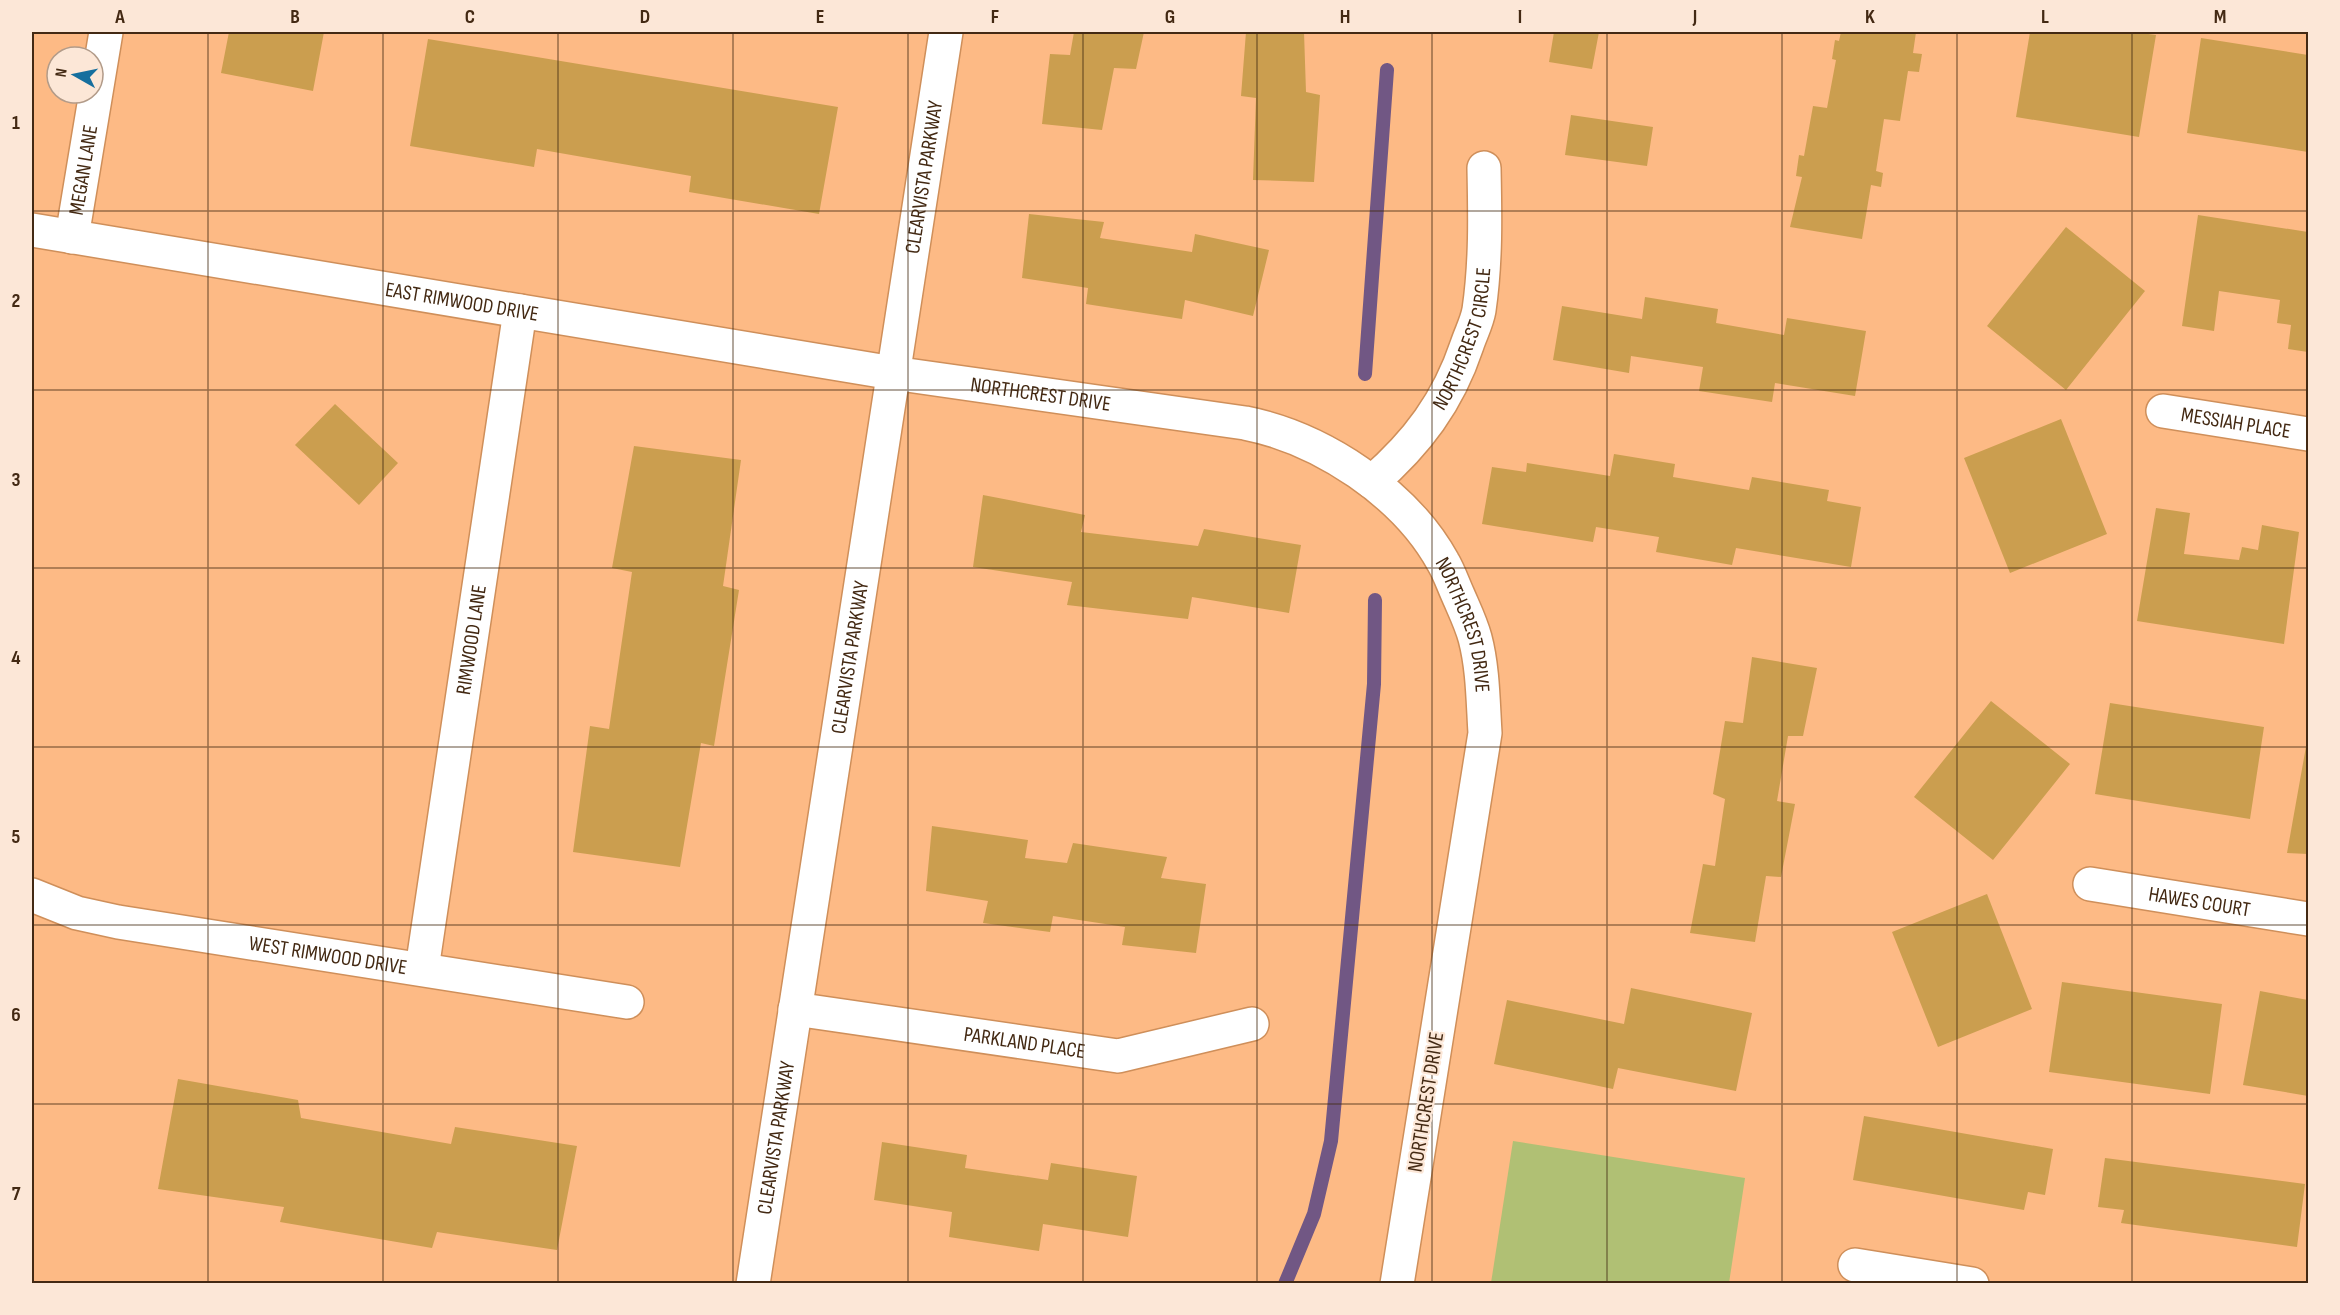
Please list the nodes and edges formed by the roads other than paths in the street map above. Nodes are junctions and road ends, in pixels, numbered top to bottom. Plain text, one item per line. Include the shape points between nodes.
1 (106, 32) edge
2 (946, 32) edge
3 (1484, 168) dead end
4 (32, 230) edge
5 (72, 237) junction
6 (520, 311) junction
7 (893, 373) junction
8 (2163, 411) dead end
9 (2308, 434) edge
10 (1372, 482) junction
11 (2090, 884) dead end
12 (32, 895) edge
13 (2308, 919) edge
14 (422, 969) junction
15 (627, 1002) dead end
16 (795, 1009) junction
17 (1251, 1023) dead end
18 (1855, 1265) dead end
19 (753, 1284) edge
20 (1397, 1284) edge
21 (1971, 1284) edge

1 - 5 street, MEGAN LANE
2 - 7 street, CLEARVISTA PARKWAY
3 - 10 street, NORTHCREST CIRCLE via 1485,252 1479,312 1459,370 1440,407 1402,455
4 - 5 street, EAST RIMWOOD DRIVE
5 - 6 street, EAST RIMWOOD DRIVE
6 - 7 street, EAST RIMWOOD DRIVE
6 - 14 street, RIMWOOD LANE
7 - 10 street, NORTHCREST DRIVE via 1261,427 1319,448
7 - 16 street, CLEARVISTA PARKWAY
8 - 9 street, MESSIAH PLACE
10 - 20 street, NORTHCREST DRIVE via 1411,519 1443,561 1475,638 1485,734
11 - 13 street, HAWES COURT
12 - 14 street, WEST RIMWOOD DRIVE via 77,913 118,922
14 - 15 street, WEST RIMWOOD DRIVE
16 - 17 street, PARKLAND PLACE via 1118,1056
16 - 19 street, CLEARVISTA PARKWAY
18 - 21 street

